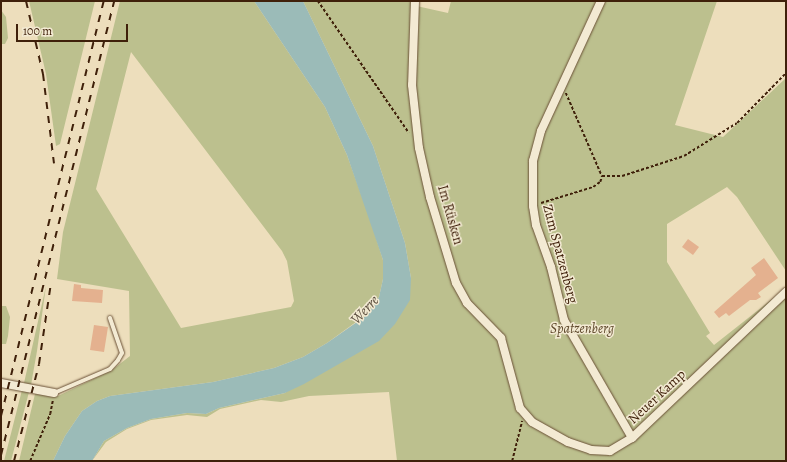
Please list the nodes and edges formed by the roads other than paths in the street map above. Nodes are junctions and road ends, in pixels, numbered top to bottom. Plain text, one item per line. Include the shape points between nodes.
1 (415, 1) edge
2 (601, 1) edge
3 (786, 292) edge
4 (110, 318) dead end
5 (1, 383) edge
6 (54, 393) joint
7 (525, 416) joint
8 (632, 438) junction

1 - 7 street, Im Rüsken via 412,85 419,148 430,197 456,283 467,303 501,338
2 - 8 street, Zum Spatzenberg via 541,131 532,160 533,206 564,320
3 - 8 street, Neuer Kamp
4 - 6 lane via 122,353 118,360 110,368
5 - 6 street
7 - 8 street, Neuer Kamp via 555,437 592,450 610,451

